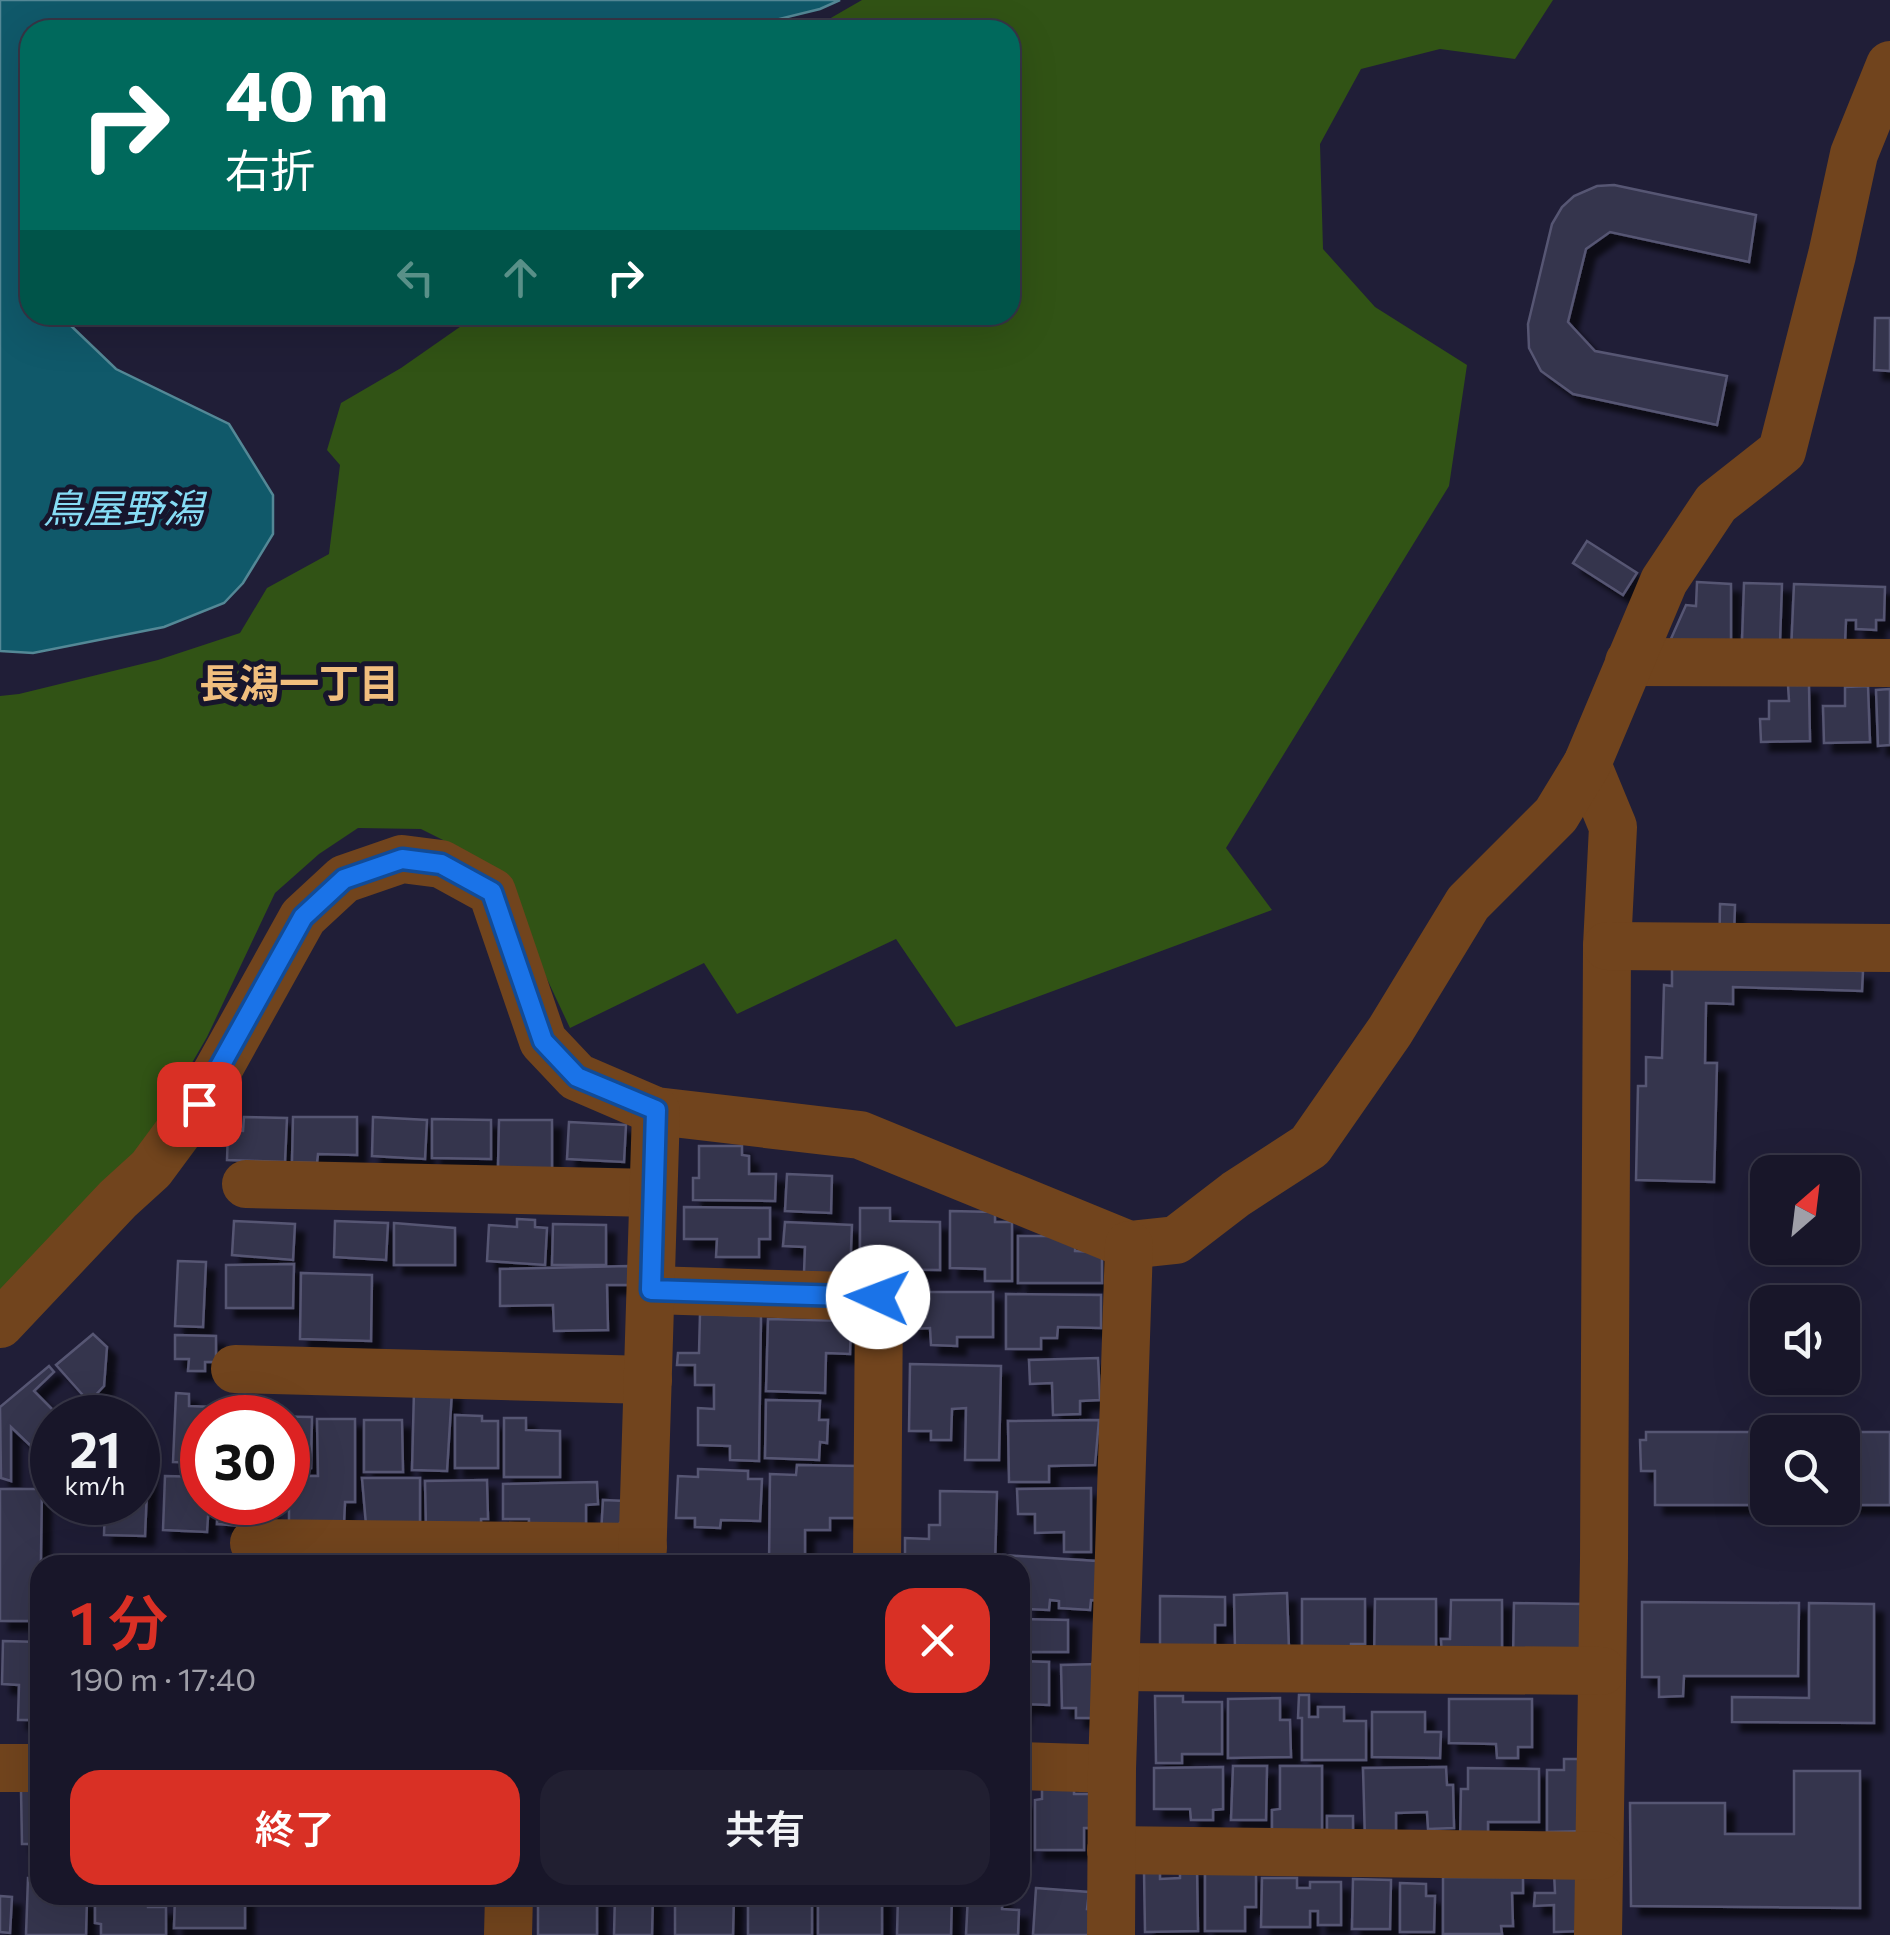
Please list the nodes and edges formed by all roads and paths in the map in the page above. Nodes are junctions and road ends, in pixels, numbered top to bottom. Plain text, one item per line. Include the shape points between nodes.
1 (1890, 64) edge
2 (1629, 662) junction
3 (1890, 662) edge
4 (1587, 764) junction
5 (1607, 946) junction
6 (1890, 948) edge
7 (656, 1110) junction
8 (246, 1184) dead end
9 (653, 1192) junction
10 (1129, 1245) junction
11 (651, 1290) junction
12 (0, 1324) edge
13 (235, 1370) dead end
14 (648, 1380) junction
15 (254, 1544) dead end
16 (380, 1555) edge
17 (642, 1555) edge
18 (878, 1555) edge
19 (1115, 1667) junction
20 (1602, 1671) junction
21 (1030, 1766) edge
22 (0, 1768) edge
23 (30, 1768) edge
24 (1112, 1769) junction
25 (1111, 1850) junction
26 (1599, 1856) junction
27 (508, 1905) edge
28 (508, 1935) edge
29 (1111, 1935) edge
30 (1598, 1935) edge

1 - 2 street via 1854,154 1782,451 1716,504 1664,581
2 - 3 street
2 - 4 street
4 - 5 street via 1614,827
4 - 10 street via 1556,815 1468,903 1310,1146 1176,1240
5 - 6 street
5 - 20 street
7 - 9 street
7 - 10 street via 860,1135
7 - 12 street via 577,1077 543,1041 492,892 441,864 402,859 344,879 303,917 199,1104 152,1169
8 - 9 street
9 - 11 street
10 - 19 street
11 - 14 street
11 - 18 street via 878,1297
13 - 14 street
14 - 17 street
15 - 16 street
19 - 20 street
19 - 24 street
20 - 26 street
21 - 24 street
22 - 23 street
24 - 25 street
25 - 26 street
25 - 29 street
26 - 30 street
27 - 28 street

